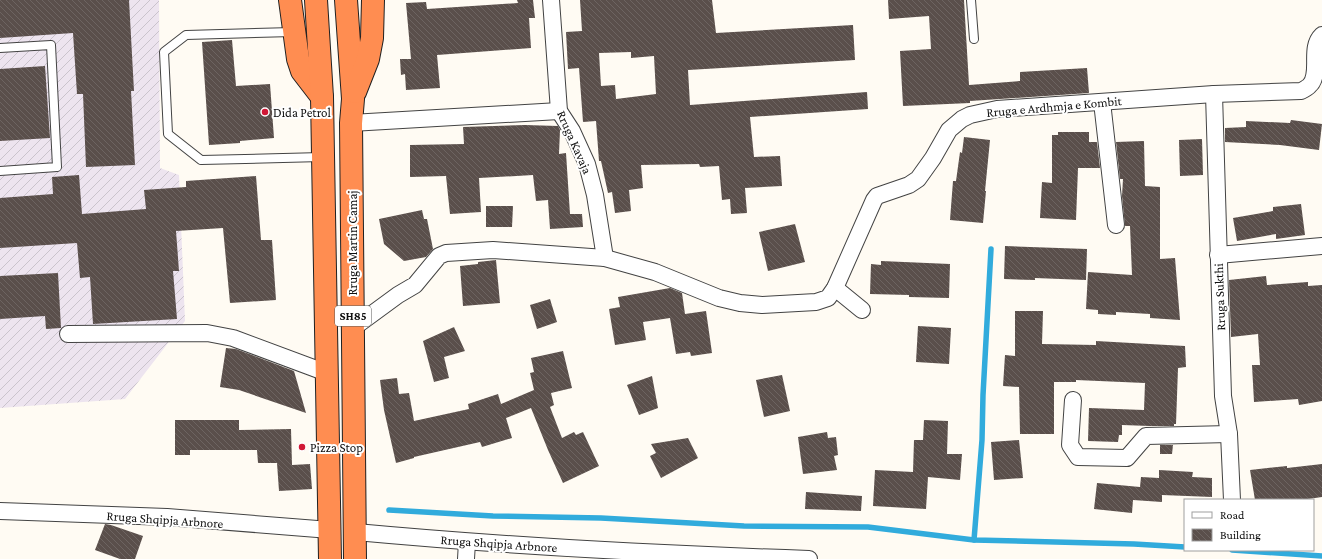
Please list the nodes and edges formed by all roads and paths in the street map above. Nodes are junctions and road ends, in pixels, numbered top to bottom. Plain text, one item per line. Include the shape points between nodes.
1 (290, 0) edge
2 (316, 0) edge
3 (346, 0) edge
4 (373, 0) edge
5 (551, 0) edge
6 (971, 0) edge
7 (294, 32) junction
8 (1322, 35) edge
9 (974, 40) dead end
10 (0, 48) edge
11 (1214, 94) junction
12 (322, 97) junction
13 (352, 99) junction
14 (1102, 102) junction
15 (559, 111) junction
16 (351, 123) junction
17 (322, 157) junction
18 (0, 171) edge
19 (1116, 225) dead end
20 (1322, 246) edge
21 (1218, 255) junction
22 (605, 258) junction
23 (835, 288) junction
24 (862, 310) dead end
25 (353, 328) junction
26 (68, 334) dead end
27 (327, 373) junction
28 (1073, 400) dead end
29 (1229, 434) junction
30 (1232, 499) edge
31 (0, 511) edge
32 (330, 530) junction
33 (356, 532) junction
34 (467, 542) junction
35 (711, 557) edge
36 (330, 559) edge
37 (355, 559) edge
38 (466, 559) edge
39 (809, 559) edge

1 - 7 highway
2 - 12 highway, Rruga Martin Camaj / SH85
3 - 13 highway, Rruga Martin Camaj / SH85
4 - 13 highway via 372,38 368,59
5 - 15 street, Rruga Kavaja
6 - 9 lane
7 - 12 highway via 302,72
7 - 17 lane via 186,35 164,52 168,134 201,160
8 - 11 street, Rruga e Ardhmja e Kombit via 1315,48 1315,78 1310,86 1300,91
10 - 18 lane via 50,45 57,167
11 - 14 street, Rruga e Ardhmja e Kombit
11 - 21 street, Rruga Sukthi
12 - 17 highway, Rruga Martin Camaj / SH85
13 - 16 highway, Rruga Martin Camaj / SH85
14 - 19 street
14 - 23 street, Rruga e Ardhmja e Kombit via 997,109 962,119 950,130 918,179 909,185 877,196
15 - 16 street
15 - 22 street, Rruga Kavaja via 572,131 587,164 595,195
16 - 25 highway, Rruga Martin Camaj / SH85
17 - 27 highway, Rruga Martin Camaj / SH85
20 - 21 street
21 - 29 street, Rruga Sukthi via 1223,396
22 - 23 street, Rruga e Ardhmja e Kombit via 655,272 713,296 740,303 776,305 816,302 828,298
22 - 25 street, Rruga e Ardhmja e Kombit via 493,250 446,253 439,256 414,285
23 - 24 street
25 - 33 highway, Rruga Martin Camaj / SH85
26 - 27 street via 207,333 233,338
27 - 32 highway, Rruga Martin Camaj / SH85
28 - 29 street via 1070,445 1078,457 1127,458 1146,436
29 - 30 street, Rruga Sukthi
31 - 32 street, Rruga Shqipja Arbnore via 167,517
32 - 36 highway, Rruga Martin Camaj / SH85
33 - 34 street, Rruga Shqipja Arbnore
33 - 37 highway, Rruga Martin Camaj / SH85
34 - 35 street, Rruga Shqipja Arbnore
34 - 38 street
35 - 39 street, Rruga Shqipja Arbnore

